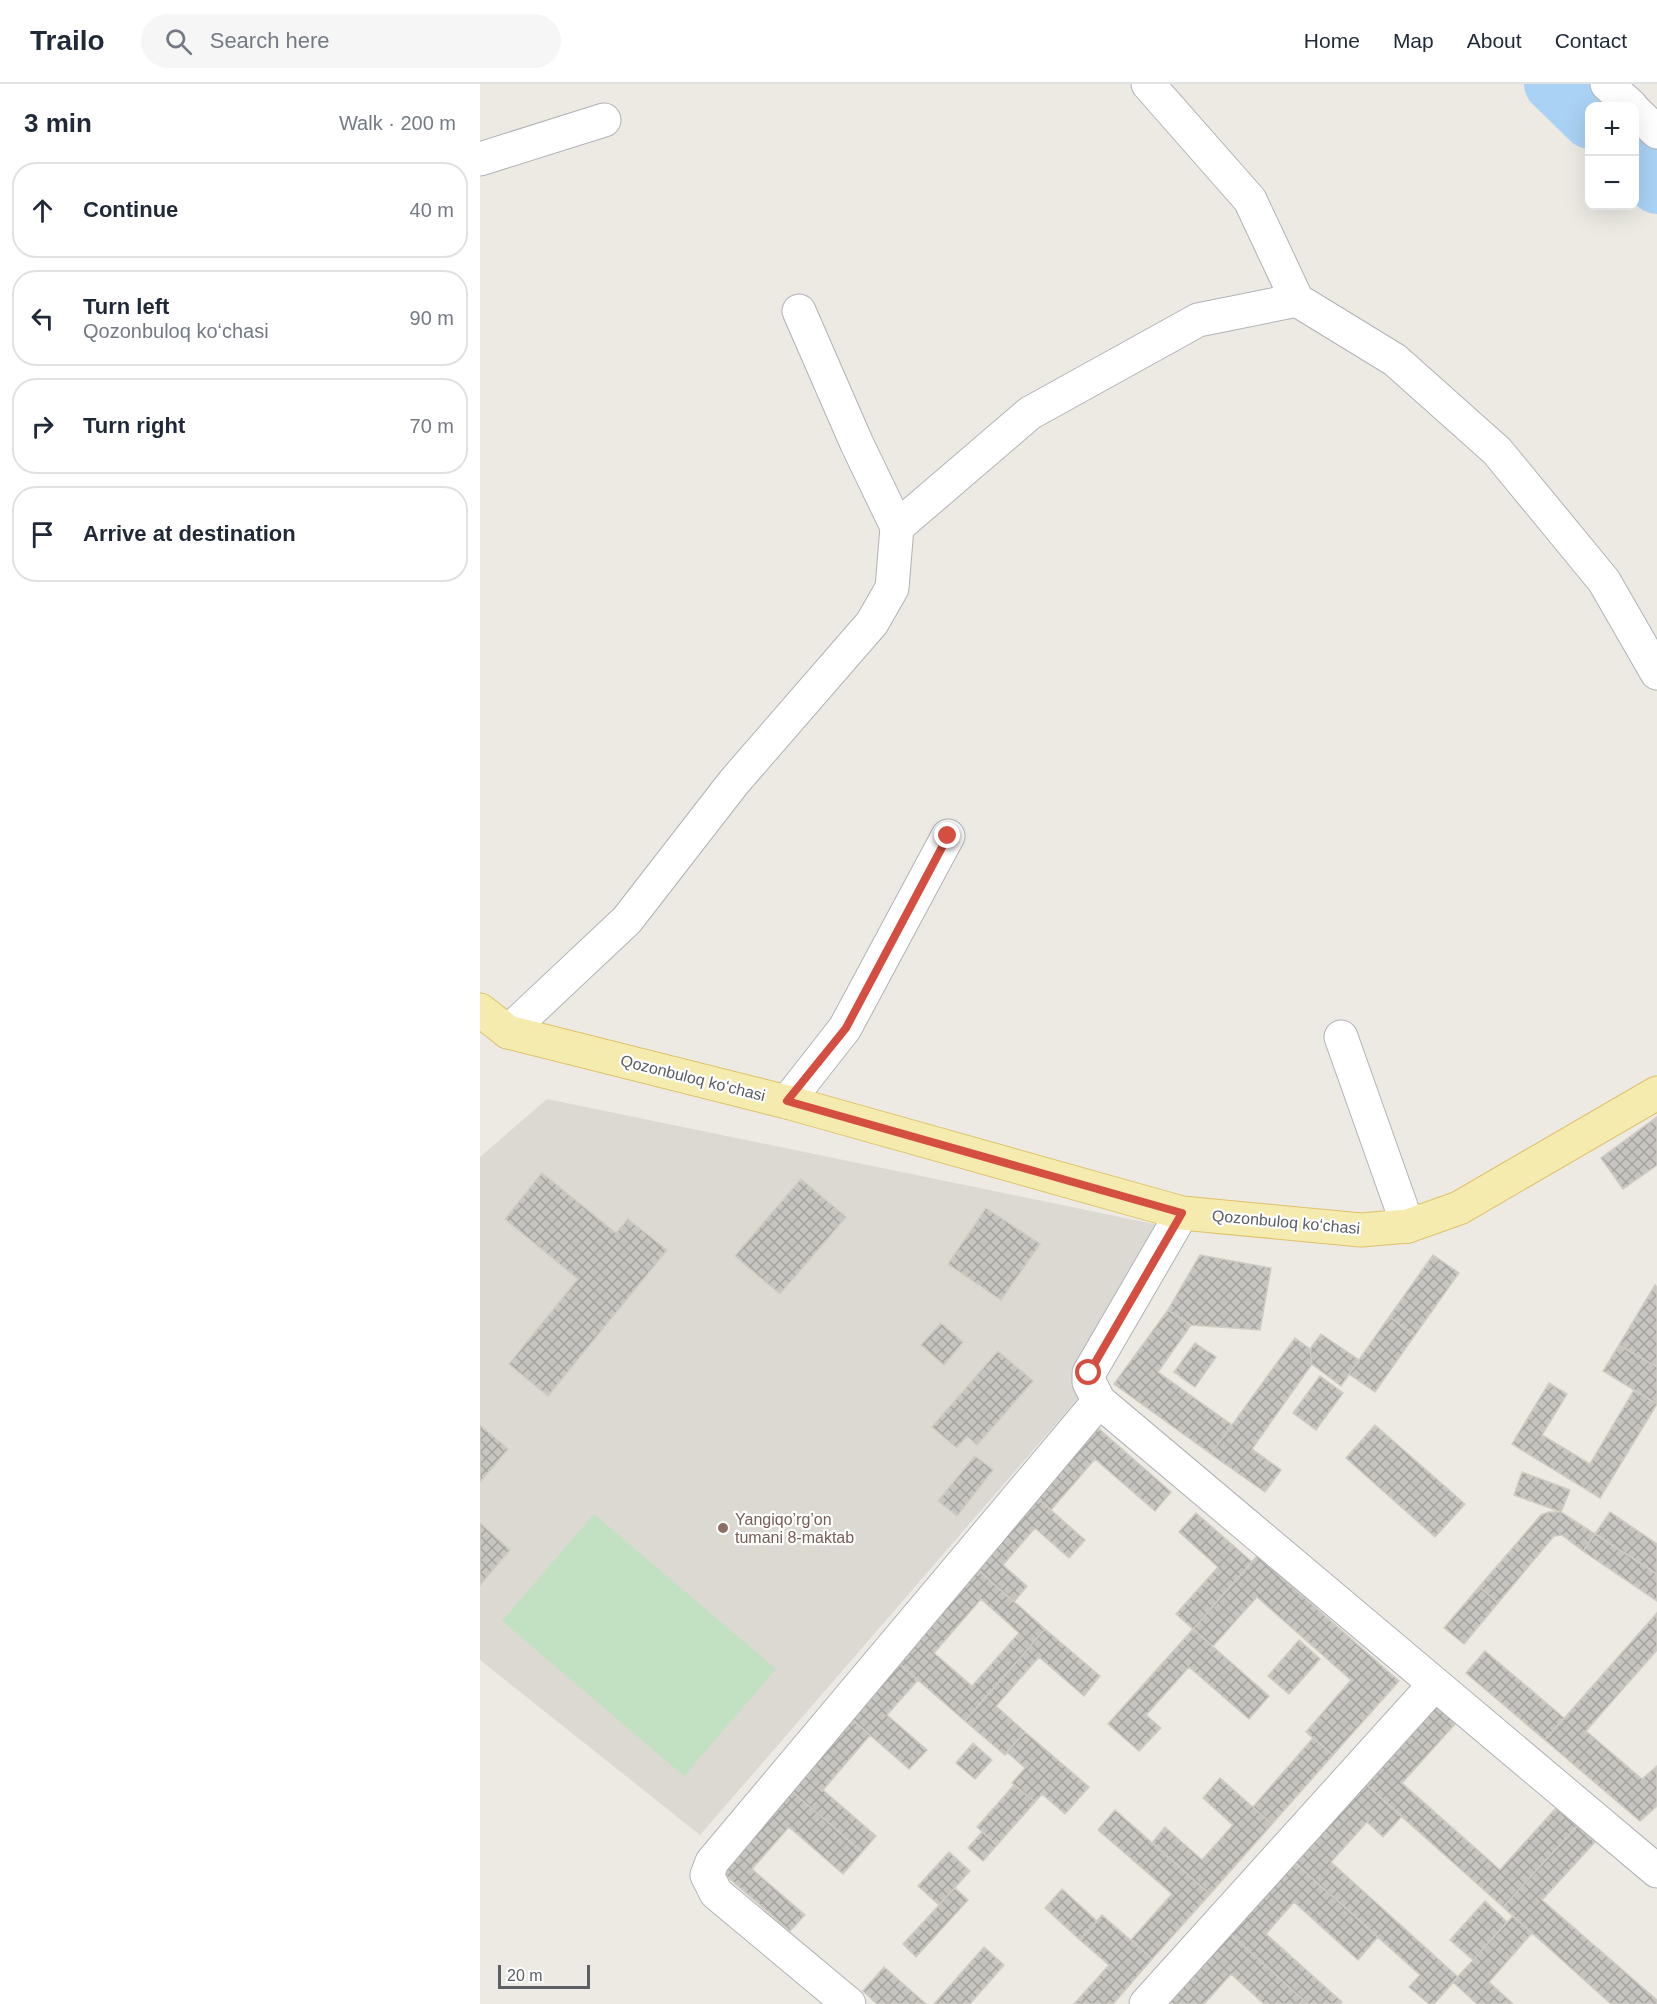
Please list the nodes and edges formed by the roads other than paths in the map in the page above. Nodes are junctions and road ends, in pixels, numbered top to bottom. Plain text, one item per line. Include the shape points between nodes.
1 (1148, 84) edge
2 (1608, 84) edge
3 (1626, 102) edge
4 (1639, 114) edge
5 (604, 120) dead end
6 (1657, 132) edge
7 (480, 159) edge
8 (1297, 300) junction
9 (799, 311) dead end
10 (897, 527) junction
11 (1657, 673) edge
12 (948, 836) dead end
13 (480, 1010) edge
14 (508, 1032) junction
15 (1341, 1037) dead end
16 (1657, 1093) edge
17 (787, 1101) junction
18 (1182, 1213) junction
19 (1408, 1226) junction
20 (1099, 1401) junction
21 (1434, 1685) junction
22 (1657, 1871) edge
23 (849, 2004) edge
24 (1146, 2004) edge

1 - 8 street via 1250,200
2 - 3 street
4 - 6 street
5 - 7 street
8 - 10 street via 1198,320 1030,413
8 - 11 street via 1395,360 1497,451 1604,581
9 - 10 street via 856,444
10 - 14 street via 892,588 872,623 734,783 627,920
12 - 17 street via 846,1028
13 - 14 main road, Qozonbuloq koʻchasi
14 - 17 main road, Qozonbuloq koʻchasi
15 - 19 street
16 - 19 main road, Qozonbuloq koʻchasi via 1459,1208
17 - 18 main road, Qozonbuloq koʻchasi
18 - 19 main road, Qozonbuloq koʻchasi via 1361,1230
18 - 20 street via 1089,1373 1089,1382
20 - 21 street
20 - 23 street via 712,1862 707,1875 716,1893
21 - 22 street
21 - 24 street

